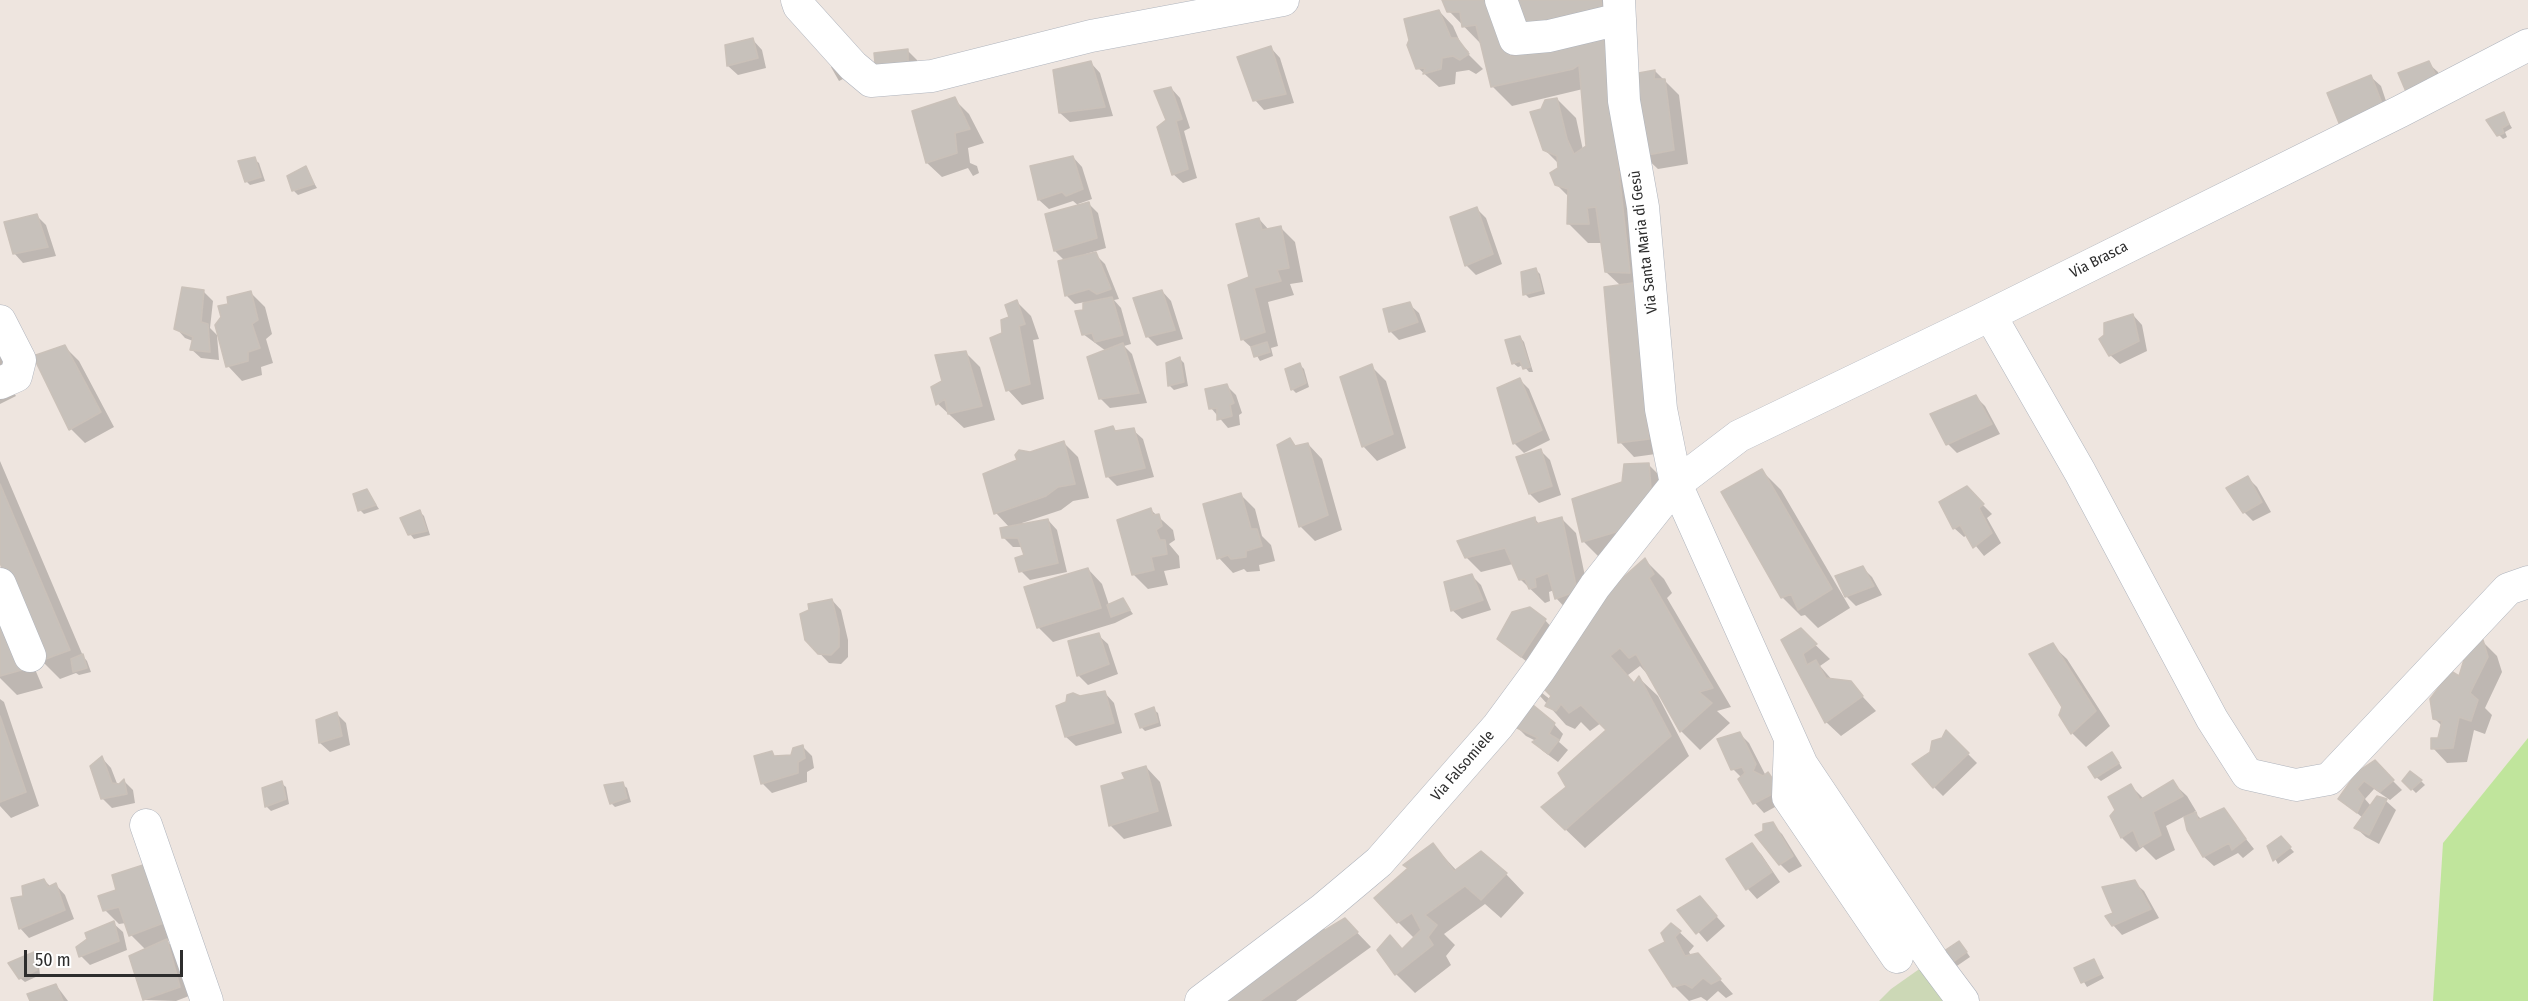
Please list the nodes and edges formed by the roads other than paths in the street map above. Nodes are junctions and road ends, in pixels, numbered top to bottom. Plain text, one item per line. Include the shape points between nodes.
1 (797, 0) edge
2 (1283, 0) edge
3 (1501, 0) edge
4 (1187, 9) edge
5 (1620, 9) edge
6 (2528, 45) edge
7 (1990, 315) junction
8 (0, 321) edge
9 (0, 383) edge
10 (1676, 484) junction
11 (2528, 582) edge
12 (0, 584) edge
13 (30, 656) dead end
14 (1790, 741) junction
15 (146, 825) dead end
16 (1897, 957) dead end
17 (207, 1001) edge
18 (1201, 1001) edge
19 (1963, 1001) edge

1 - 4 street via 853,66 871,81 932,76
2 - 4 street
3 - 5 street via 1515,39 1549,36
5 - 10 street, Via Santa Maria di Gesù via 1624,100 1643,207 1661,409
6 - 7 street, Via Brasca
7 - 10 street, Via Brasca via 1739,436
7 - 11 street via 2080,472 2212,719 2247,774 2296,785 2330,779 2508,589
8 - 9 street via 20,360 16,376
10 - 14 street, Via Santa Maria di Gesù
10 - 18 street, Via Falsomiele via 1595,586 1498,726 1380,862
12 - 13 street
14 - 16 street via 1788,797
14 - 19 street, Via Santa Maria di Gesù via 1808,775
15 - 17 street

